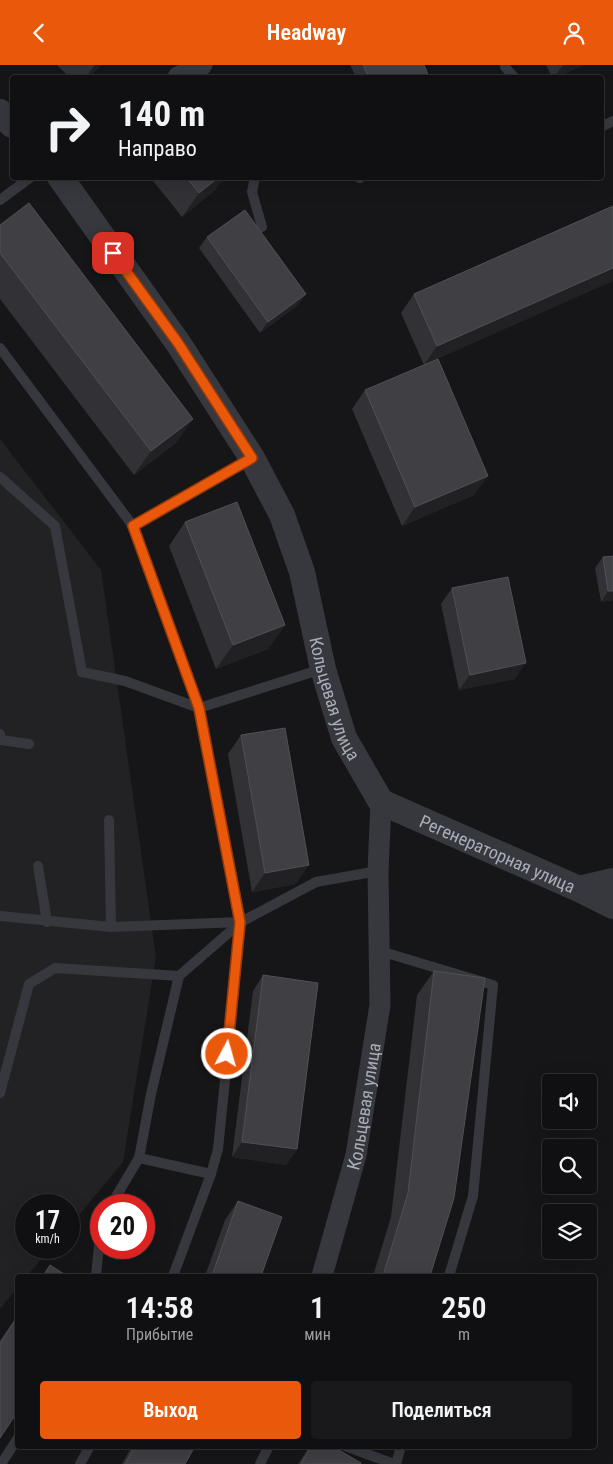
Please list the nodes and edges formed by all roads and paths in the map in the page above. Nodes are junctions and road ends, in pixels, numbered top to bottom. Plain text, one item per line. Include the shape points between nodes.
1 (505, 67) dead end
2 (512, 75) edge
3 (0, 111) edge
4 (10, 123) edge
5 (27, 180) edge
6 (62, 180) edge
7 (254, 180) edge
8 (0, 200) edge
9 (262, 227) dead end
10 (0, 348) edge
11 (252, 458) junction
12 (0, 477) edge
13 (133, 526) junction
14 (323, 669) junction
15 (199, 708) junction
16 (0, 734) edge
17 (29, 743) dead end
18 (382, 802) junction
19 (108, 821) dead end
20 (38, 866) dead end
21 (378, 871) junction
22 (613, 881) edge
23 (580, 889) junction
24 (613, 906) edge
25 (0, 916) edge
26 (47, 921) junction
27 (240, 922) junction
28 (111, 927) junction
29 (380, 951) junction
30 (179, 976) junction
31 (0, 1093) edge
32 (139, 1158) junction
33 (210, 1174) junction
34 (118, 1194) edge
35 (98, 1259) edge
36 (96, 1274) edge
37 (175, 1274) edge
38 (323, 1274) edge
39 (451, 1274) edge
40 (15, 1443) edge
41 (88, 1449) edge
42 (268, 1449) edge
43 (354, 1449) edge
44 (400, 1449) edge
45 (1, 1464) edge
46 (80, 1464) edge
47 (260, 1464) edge
48 (395, 1464) edge

1 - 2 lane
3 - 4 street
5 - 8 lane
6 - 11 street, Кольцевая улица via 178,343
7 - 9 lane via 252,192
10 - 13 lane
11 - 13 lane
11 - 14 street, Кольцевая улица via 282,515 302,572
12 - 15 lane via 55,526 82,672 125,681
13 - 15 lane
14 - 15 lane
14 - 18 street, Кольцевая улица via 344,738
15 - 27 lane
16 - 17 lane via 1,740
18 - 21 street, Кольцевая улица
18 - 23 street, Регенераторная улица
19 - 28 lane
20 - 26 lane
21 - 27 lane via 316,882
21 - 29 street, Кольцевая улица
22 - 23 street
23 - 24 street, Регенераторная улица
25 - 26 lane
26 - 28 lane
27 - 28 lane
27 - 30 lane
27 - 33 lane via 218,1149
29 - 38 street, Кольцевая улица via 380,1005 356,1155
29 - 39 lane via 493,985 473,1196
30 - 31 lane via 56,968 29,985
30 - 32 lane
32 - 33 lane
32 - 34 lane
33 - 37 lane
35 - 36 lane
40 - 45 lane
41 - 46 lane
42 - 47 lane
43 - 48 lane
44 - 48 lane

